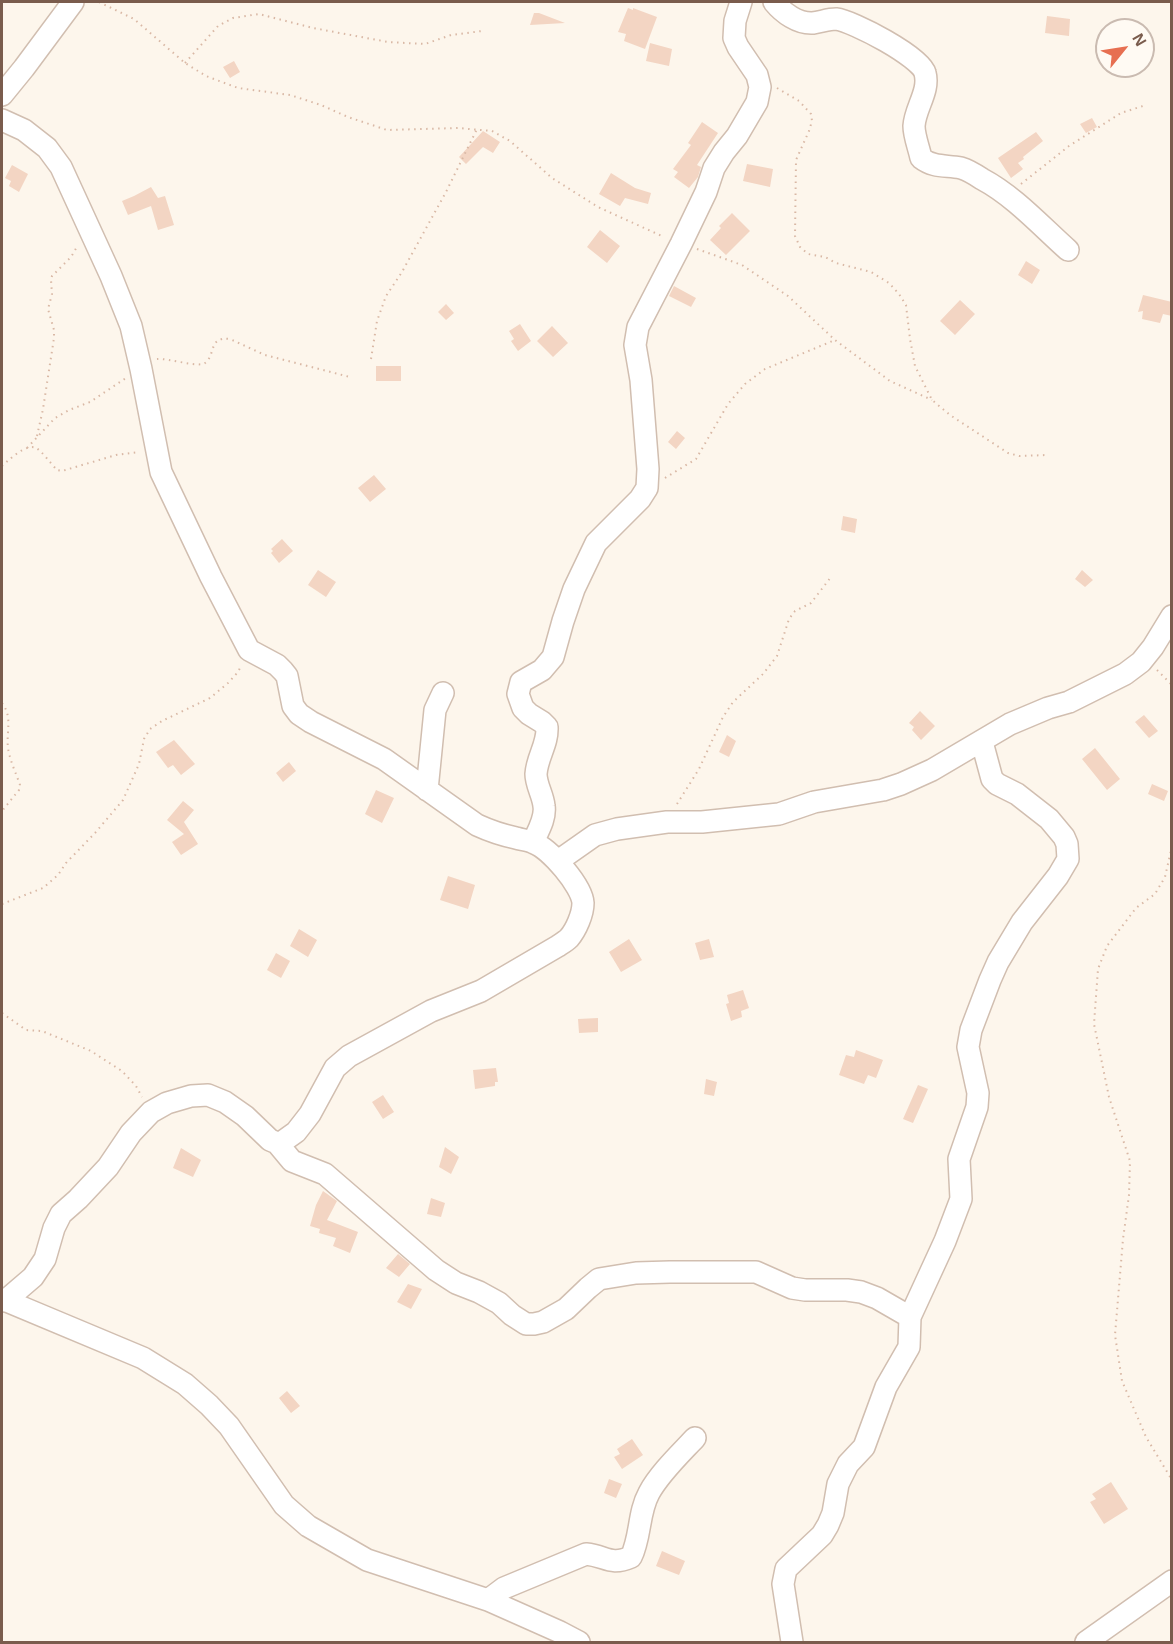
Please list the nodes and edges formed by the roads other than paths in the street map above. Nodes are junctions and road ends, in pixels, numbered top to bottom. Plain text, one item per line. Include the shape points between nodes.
1 (73, 2) edge
2 (741, 2) edge
3 (774, 2) edge
4 (2, 95) edge
5 (2, 120) edge
6 (1068, 250) dead end
7 (1172, 616) edge
8 (443, 693) dead end
9 (982, 742) junction
10 (427, 790) junction
11 (533, 842) junction
12 (558, 861) junction
13 (277, 1143) junction
14 (3, 1300) edge
15 (910, 1317) junction
16 (695, 1438) dead end
17 (1172, 1581) edge
18 (488, 1600) junction
19 (579, 1642) edge
20 (792, 1642) edge
21 (1086, 1642) edge

1 - 4 street
2 - 11 street via 734,38 757,75 757,102 714,168 636,336 648,469 646,488 596,543 574,589 553,657 543,670 519,687 523,708 547,728 536,775 545,807 544,819
3 - 6 street via 803,22 837,19 859,26 922,66 926,85 914,127 921,158 941,167 961,168 984,179
5 - 10 street via 24,130 47,148 61,167 131,326 161,472 249,650 277,665 287,676 293,706 299,714 384,759
7 - 9 street via 1154,647 1125,674 1069,702 1010,724
8 - 10 street via 435,710
9 - 12 street via 932,770 883,790 814,802 779,814 617,829 595,836
9 - 15 street via 992,779 1049,819 1064,837 1068,859 998,962 970,1030 968,1047 978,1093 959,1159 961,1199
10 - 11 street via 490,832
11 - 12 street
12 - 13 street via 583,903 570,938 482,991 431,1011 349,1056 335,1068 296,1132
13 - 14 street via 225,1102 207,1095 167,1103 151,1112 108,1167 61,1214 45,1260 33,1277
13 - 15 street via 292,1161 326,1174 436,1270 499,1303 526,1324 543,1322 566,1309 599,1279 670,1272 756,1272 792,1288 861,1292
14 - 18 street via 143,1358 185,1384 229,1426 284,1505 308,1526 367,1560
15 - 20 street via 909,1347 886,1387 864,1447 848,1464 838,1484 828,1525 786,1569 783,1584
16 - 18 street via 649,1493 631,1557 611,1561 586,1554 504,1588
17 - 21 street
18 - 19 street

